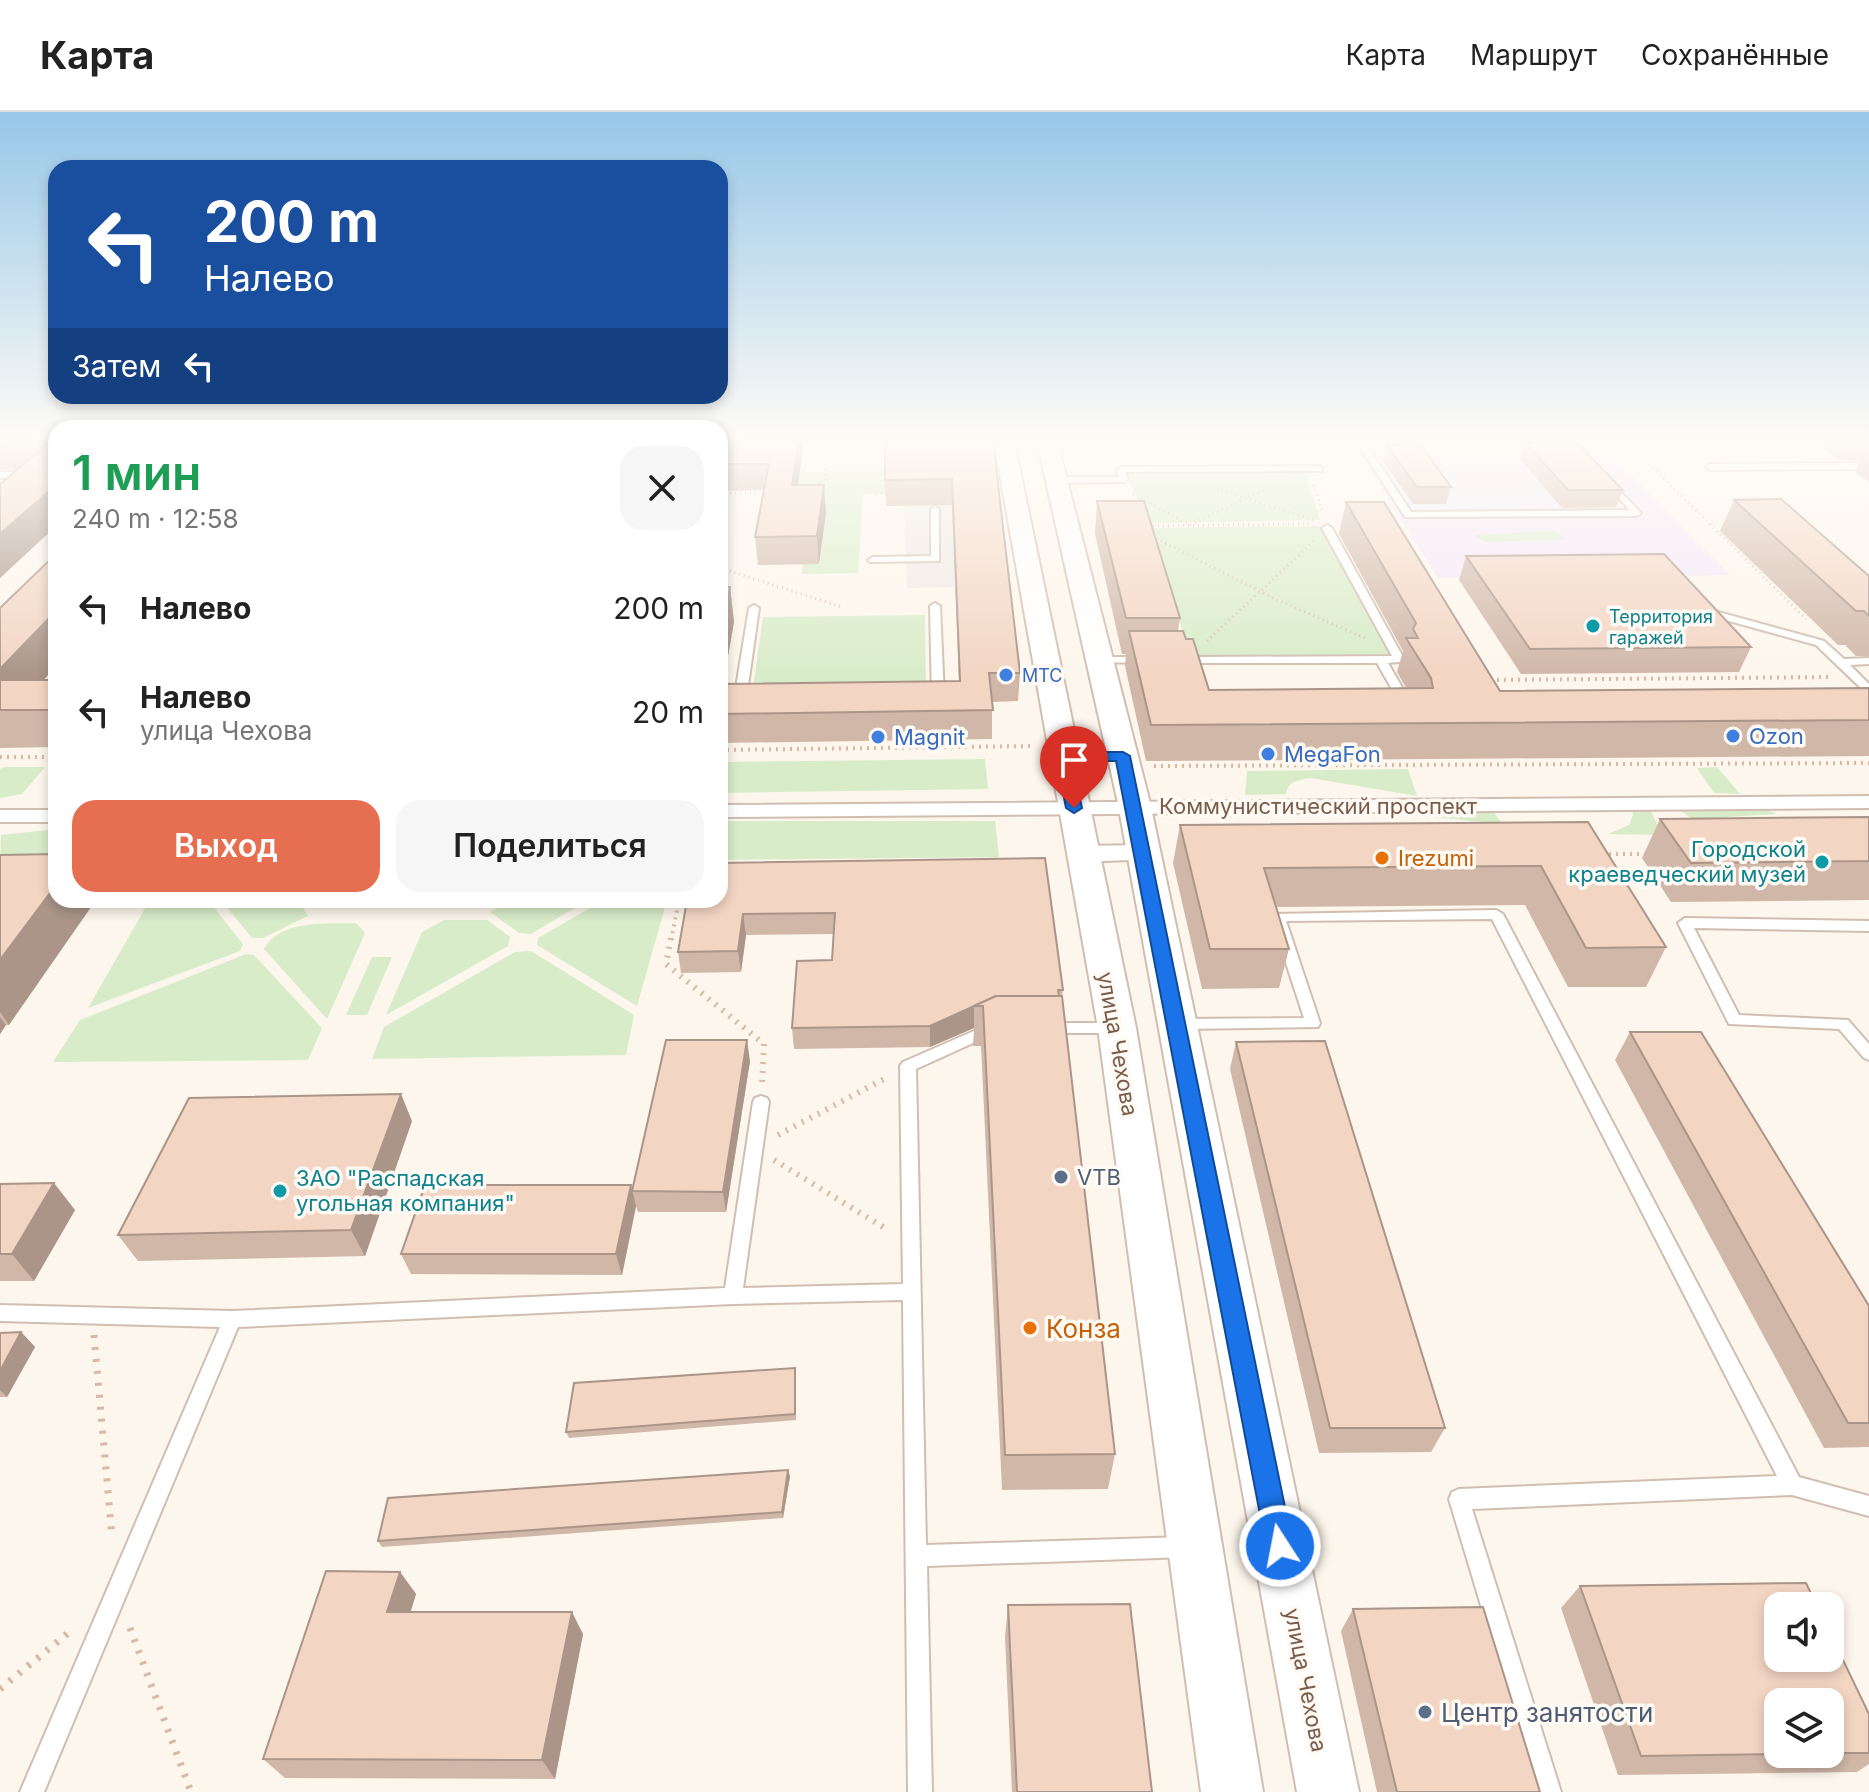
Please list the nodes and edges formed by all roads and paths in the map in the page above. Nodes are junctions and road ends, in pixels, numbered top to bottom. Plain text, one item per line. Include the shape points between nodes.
1 (935, 519) edge
2 (1017, 519) edge
3 (1069, 519) edge
4 (1180, 519) edge
5 (1202, 519) edge
6 (1307, 519) edge
7 (1325, 519) edge
8 (1703, 519) edge
9 (1190, 525) junction
10 (1327, 526) junction
11 (873, 560) dead end
12 (728, 571) edge
13 (1260, 591) junction
14 (935, 606) dead end
15 (842, 607) dead end
16 (754, 608) dead end
17 (1715, 614) edge
18 (1394, 651) junction
19 (1100, 660) junction
20 (1157, 660) edge
21 (1192, 660) junction
22 (1381, 660) junction
23 (1869, 661) edge
24 (1845, 662) junction
25 (1202, 675) edge
26 (1856, 677) junction
27 (1490, 680) edge
28 (1869, 690) edge
29 (923, 701) edge
30 (755, 703) edge
31 (1396, 715) edge
32 (728, 750) edge
33 (1055, 751) junction
34 (1537, 753) edge
35 (0, 757) edge
36 (48, 757) edge
37 (1124, 761) junction
38 (1869, 763) edge
39 (1544, 764) junction
40 (1869, 802) edge
41 (1074, 808) junction
42 (1135, 808) junction
43 (728, 811) edge
44 (0, 816) edge
45 (48, 816) edge
46 (1143, 853) junction
47 (1663, 853) dead end
48 (1082, 854) junction
49 (1600, 854) edge
50 (677, 908) edge
51 (1869, 926) edge
52 (1177, 1024) junction
53 (1007, 1028) edge
54 (1037, 1028) edge
55 (1117, 1028) junction
56 (1869, 1054) edge
57 (908, 1066) junction
58 (761, 1102) joint
59 (754, 1148) junction
60 (911, 1245) junction
61 (912, 1292) junction
62 (733, 1296) junction
63 (0, 1313) edge
64 (232, 1319) junction
65 (1792, 1485) junction
66 (1869, 1506) edge
67 (1195, 1546) junction
68 (916, 1556) junction
69 (117, 1593) junction
70 (0, 1689) edge
71 (32, 1792) edge
72 (920, 1792) edge
73 (1232, 1792) edge
74 (1328, 1792) edge
75 (1549, 1792) edge

1 - 11 lane via 936,559
2 - 33 street, улица Чехова
3 - 19 street, улица Чехова
4 - 9 path
5 - 9 path
6 - 10 path
7 - 10 path
8 - 24 path
9 - 10 path
9 - 13 path via 1145,526
10 - 13 path
10 - 18 lane
12 - 15 path
13 - 18 path
13 - 21 path
14 - 29 lane via 938,701
16 - 30 lane via 740,703
17 - 24 lane via 1820,643
18 - 22 lane via 1399,659
19 - 20 lane
19 - 37 street, улица Чехова
21 - 22 lane
21 - 25 lane
22 - 31 lane via 1412,715
23 - 24 lane
24 - 26 lane
26 - 27 path
26 - 28 lane
32 - 33 path
33 - 37 street
33 - 41 street, улица Чехова
34 - 39 path
35 - 36 path
37 - 39 path
37 - 42 street, улица Чехова
38 - 39 path
40 - 42 street, Коммунистический проспект
41 - 42 street, Коммунистический проспект
41 - 43 street, Коммунистический проспект
41 - 48 street, улица Чехова
42 - 46 street, улица Чехова
44 - 45 street
46 - 48 street
46 - 52 street, улица Чехова
47 - 49 path
48 - 55 street, улица Чехова
50 - 58 path via 666,964 764,1044
51 - 56 lane via 1685,923 1734,1020 1843,1024
52 - 65 lane via 1313,1023 1278,917 1496,914
52 - 74 street, улица Чехова
53 - 57 lane via 992,1028
54 - 55 lane
55 - 67 street, улица Чехова
57 - 59 path
57 - 60 lane
58 - 59 lane
59 - 60 path
59 - 62 lane
60 - 61 lane
61 - 62 lane
61 - 68 lane
62 - 64 lane
63 - 64 lane
64 - 69 lane
65 - 66 lane
65 - 75 lane via 1459,1499
67 - 68 lane
67 - 73 street, улица Чехова
68 - 72 lane
69 - 70 path
69 - 71 lane

